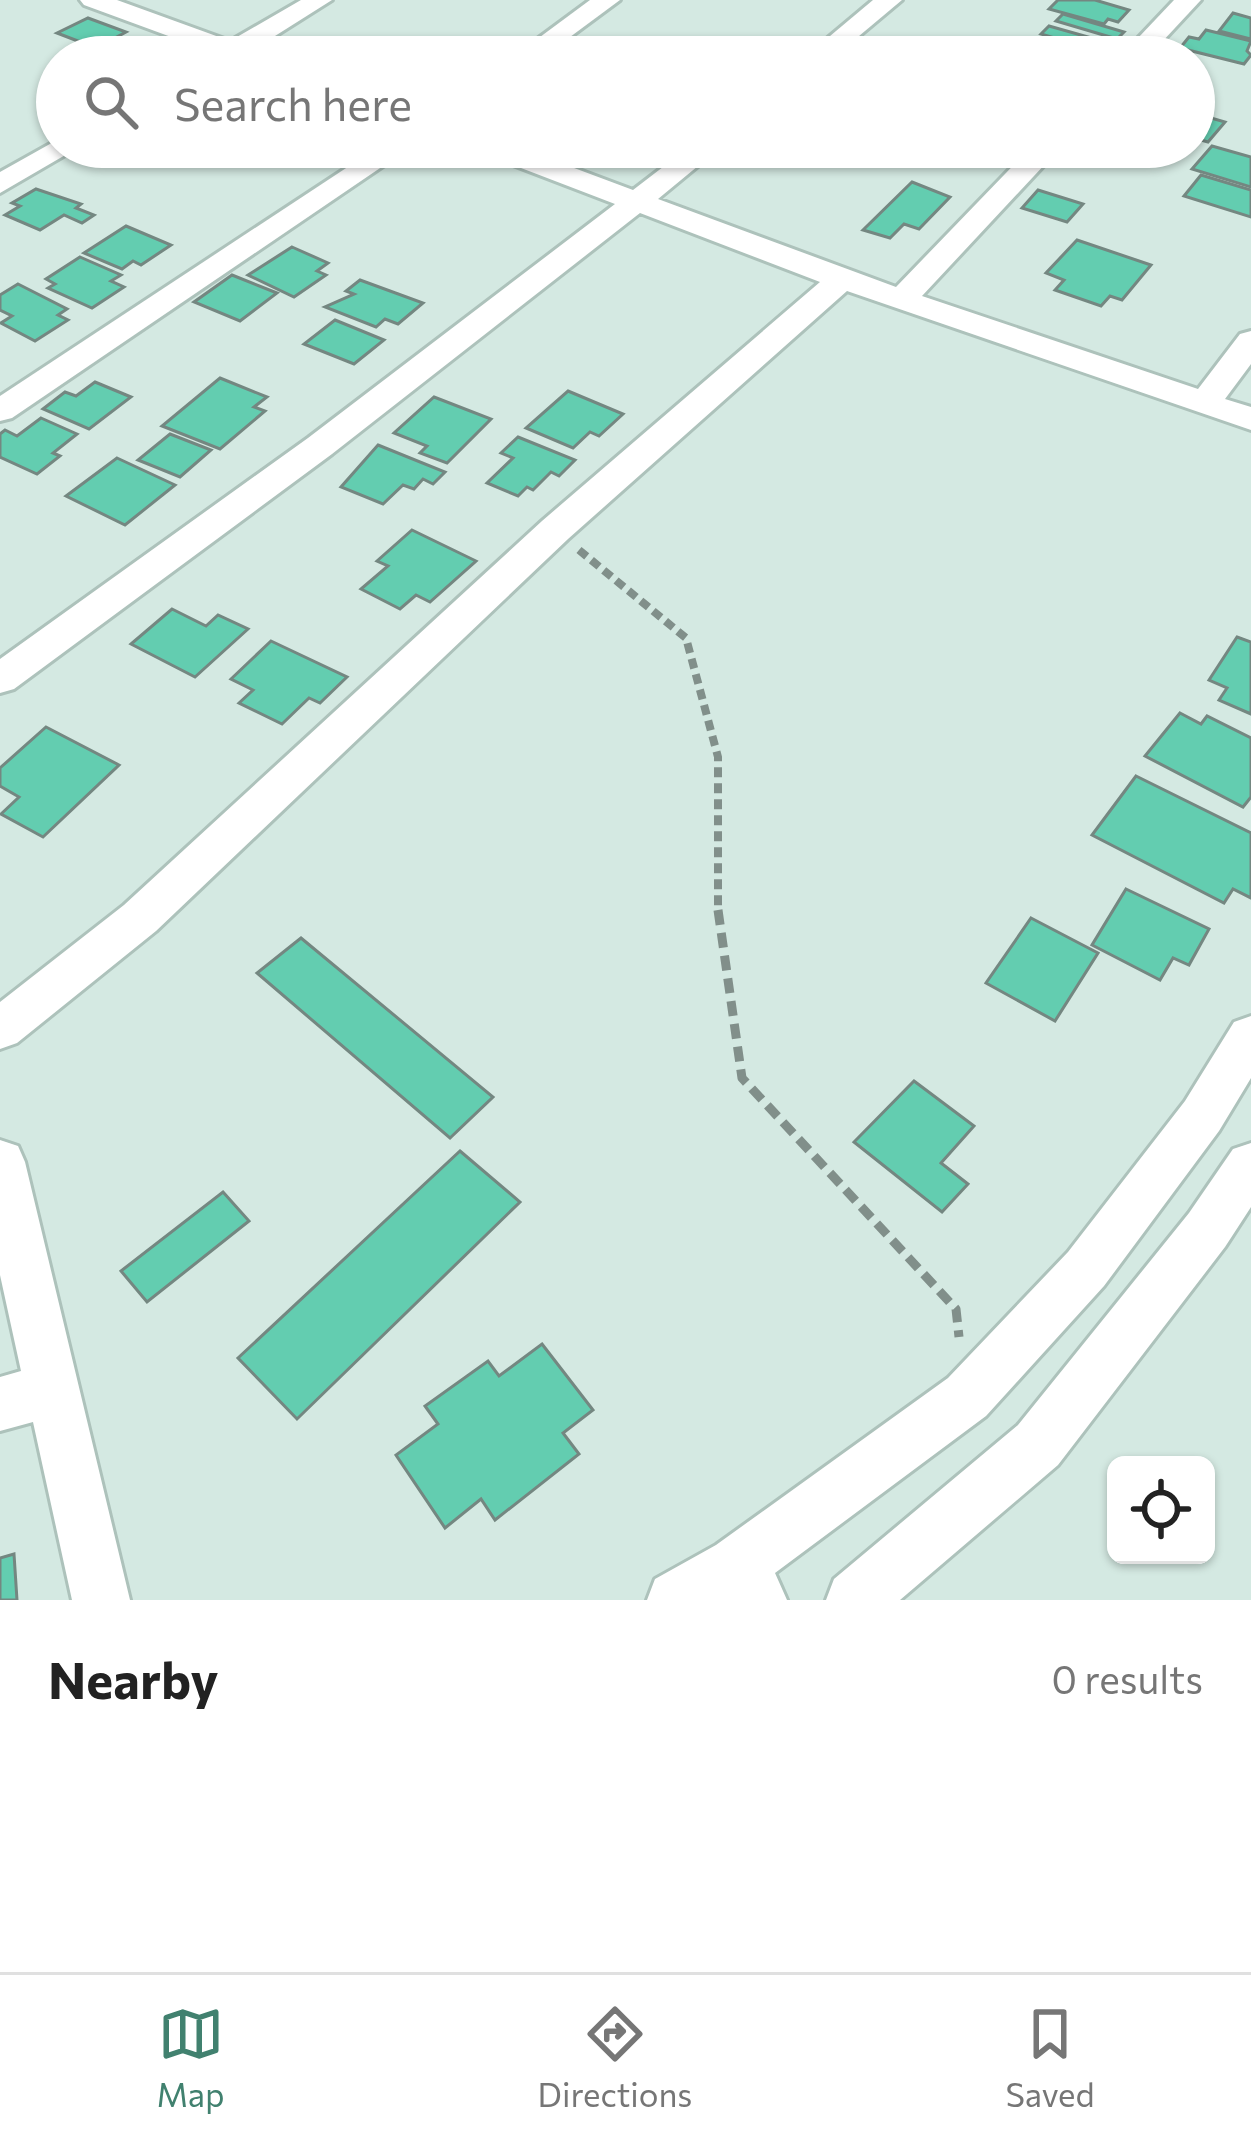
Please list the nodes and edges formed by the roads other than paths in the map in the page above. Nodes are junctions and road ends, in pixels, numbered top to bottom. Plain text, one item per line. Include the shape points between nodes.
1 (93, 0) edge
2 (320, 0) edge
3 (608, 0) edge
4 (889, 0) edge
5 (1188, 0) edge
6 (186, 36) edge
7 (264, 36) edge
8 (556, 36) edge
9 (844, 36) edge
10 (1153, 36) edge
11 (36, 164) edge
12 (365, 168) edge
13 (548, 168) edge
14 (681, 168) edge
15 (1027, 168) edge
16 (0, 184) edge
17 (638, 202) junction
18 (842, 279) junction
19 (904, 297) junction
20 (1251, 341) edge
21 (1205, 403) junction
22 (0, 411) edge
23 (1251, 419) edge
24 (0, 679) edge
25 (0, 1029) edge
26 (1251, 1036) edge
27 (0, 1162) edge
28 (1251, 1165) edge
29 (53, 1390) junction
30 (0, 1404) edge
31 (747, 1583) edge
32 (101, 1600) edge
33 (676, 1600) edge
34 (855, 1600) edge

1 - 6 street
2 - 7 street
3 - 8 street
4 - 9 street
5 - 10 street
11 - 16 street
12 - 22 street
13 - 17 street
14 - 17 street
15 - 19 street
17 - 18 street
17 - 24 street
18 - 19 street
18 - 25 street via 555,530 140,918
19 - 21 street
20 - 21 street
21 - 23 street
26 - 31 street via 1202,1116 1086,1269 967,1397
27 - 29 street
28 - 34 street via 1038,1445
29 - 30 street
29 - 32 street
31 - 33 street

